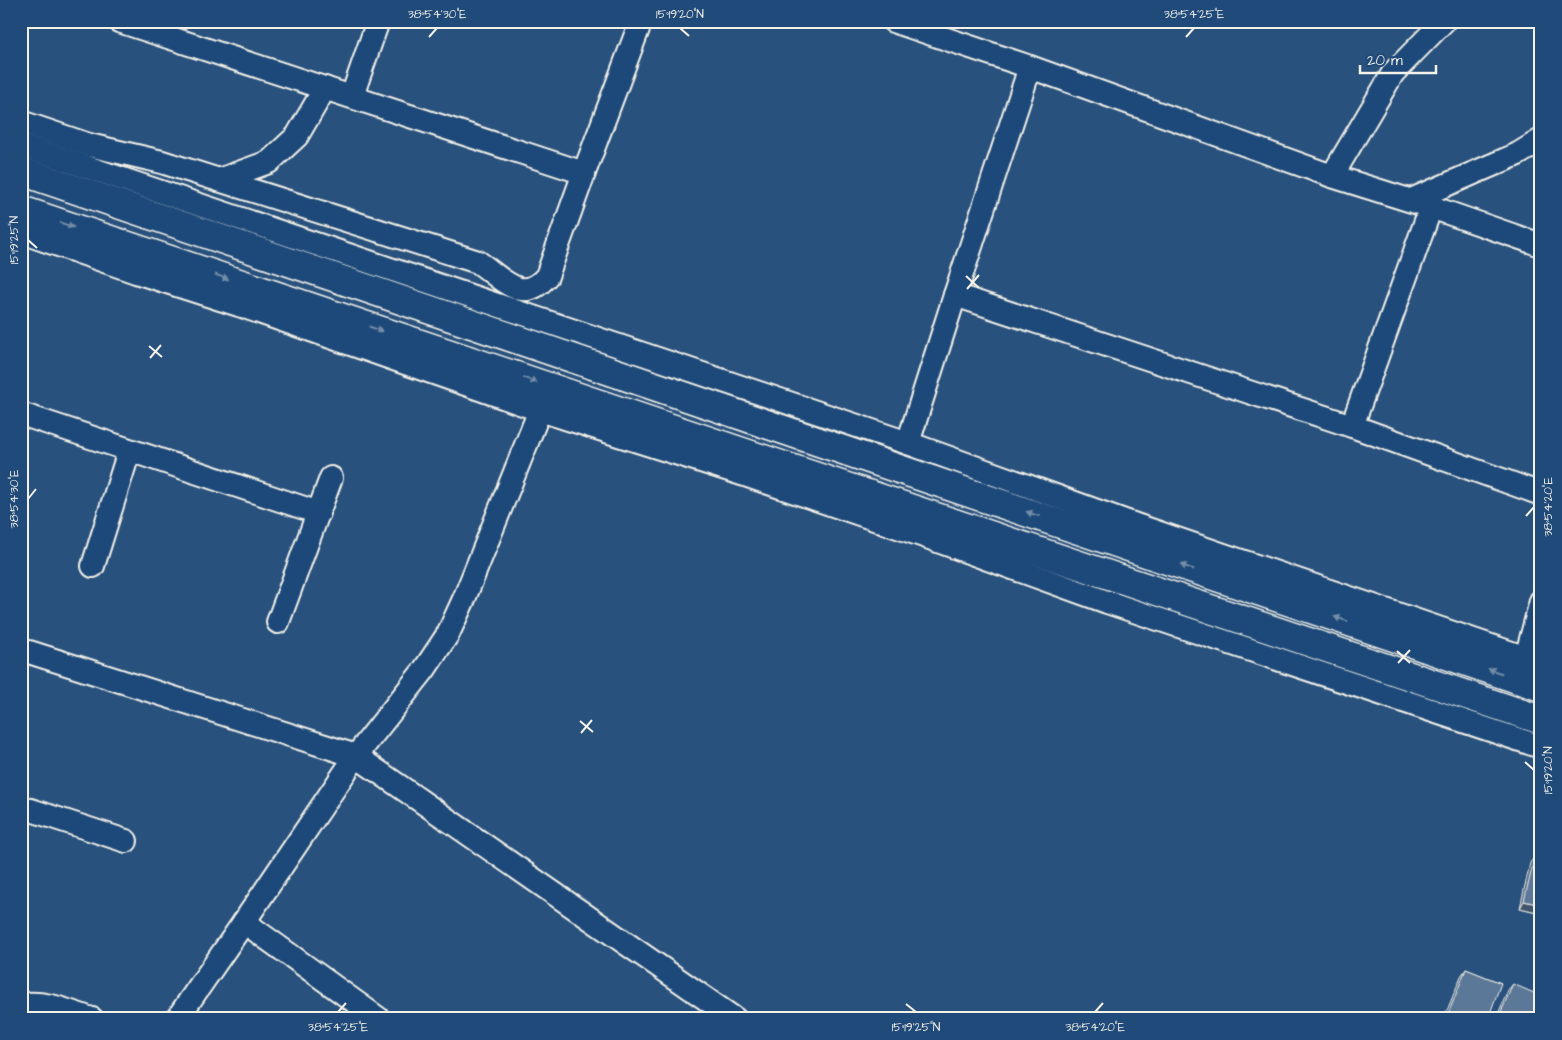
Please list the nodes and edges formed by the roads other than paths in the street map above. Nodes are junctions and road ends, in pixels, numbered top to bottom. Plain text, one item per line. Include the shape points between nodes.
1 (119, 21) edge
2 (378, 21) edge
3 (641, 21) edge
4 (893, 21) edge
5 (1444, 21) edge
6 (1030, 67) junction
7 (325, 88) junction
8 (352, 96) junction
9 (21, 122) edge
10 (1541, 140) edge
11 (21, 145) edge
12 (21, 171) edge
13 (584, 173) junction
14 (1332, 176) junction
15 (219, 180) junction
16 (1421, 204) junction
17 (21, 210) edge
18 (21, 232) edge
19 (1541, 245) edge
20 (954, 295) junction
21 (540, 410) junction
22 (21, 414) edge
23 (1352, 426) junction
24 (908, 443) junction
25 (129, 451) junction
26 (331, 478) dead end
27 (1541, 494) edge
28 (319, 513) junction
29 (93, 566) dead end
30 (1541, 601) edge
31 (278, 622) dead end
32 (21, 652) edge
33 (1533, 660) edge
34 (1541, 687) edge
35 (1541, 720) edge
36 (1541, 747) edge
37 (356, 756) junction
38 (21, 809) edge
39 (126, 841) dead end
40 (244, 922) junction
41 (21, 1005) edge
42 (92, 1019) edge
43 (177, 1019) edge
44 (379, 1019) edge
45 (735, 1019) edge

1 - 7 street
2 - 8 street
3 - 13 street
4 - 6 street
5 - 14 street via 1393,72
6 - 14 street
6 - 20 street
7 - 8 street
7 - 15 street via 297,136 269,162
8 - 13 street
9 - 15 street via 89,145 162,162
10 - 16 street
11 - 24 street
34 -> 12 main road
13 - 15 street via 547,276 539,286 526,290 501,280 478,262
14 - 16 street
16 - 19 street
16 - 23 street
17 -> 35 main road
18 - 21 street via 239,304
20 - 23 street
20 - 24 street
21 - 36 street via 754,478 1107,602
21 - 37 street via 448,634 424,670
22 - 25 street
23 - 27 street
24 - 33 street via 1127,522
25 - 28 street
25 - 29 street
26 - 28 street
28 - 31 street
30 - 33 street
32 - 37 street via 30,652
37 - 40 street
37 - 45 street
38 - 39 street
40 - 43 street
40 - 44 street
41 - 42 street via 43,1004

